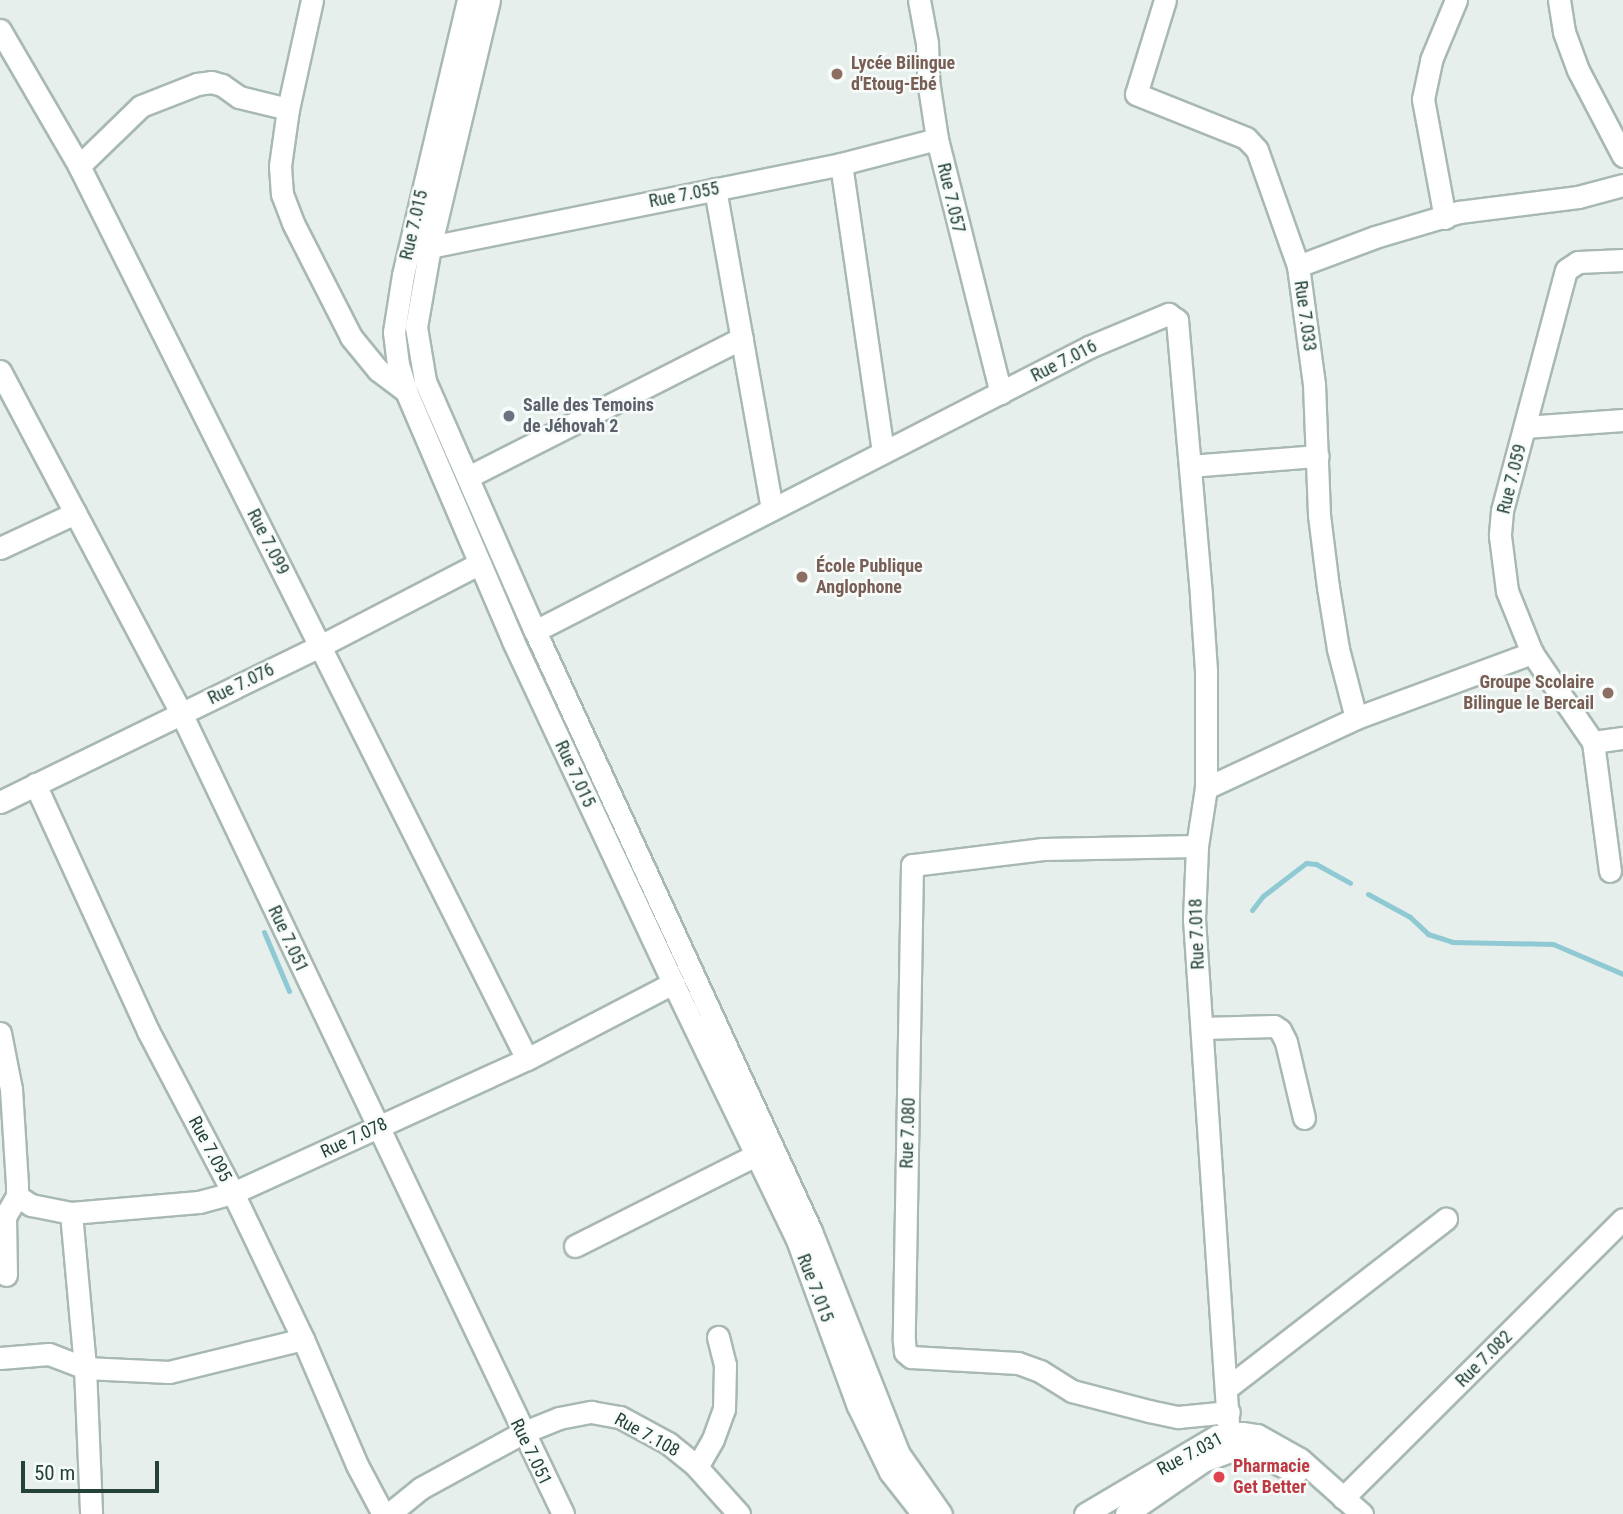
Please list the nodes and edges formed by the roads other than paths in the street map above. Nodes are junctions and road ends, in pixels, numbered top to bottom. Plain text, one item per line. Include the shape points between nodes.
1 (312, 0) edge
2 (468, 0) edge
3 (489, 0) edge
4 (919, 0) edge
5 (1165, 0) edge
6 (1456, 0) edge
7 (1559, 0) edge
8 (0, 30) edge
9 (288, 109) junction
10 (937, 139) junction
11 (1623, 156) edge
12 (841, 164) junction
13 (79, 166) junction
14 (1623, 185) edge
15 (715, 189) junction
16 (1445, 218) junction
17 (430, 247) junction
18 (1623, 260) edge
19 (1298, 266) junction
20 (742, 338) junction
21 (0, 371) edge
22 (406, 391) junction
23 (1001, 393) junction
24 (1623, 420) edge
25 (1525, 427) junction
26 (883, 452) junction
27 (1318, 456) junction
28 (1190, 466) junction
29 (468, 477) junction
30 (772, 509) junction
31 (75, 513) junction
32 (0, 548) edge
33 (480, 564) junction
34 (535, 631) junction
35 (320, 646) junction
36 (1532, 653) junction
37 (181, 713) junction
38 (1356, 718) junction
39 (1623, 738) edge
40 (1593, 742) junction
41 (35, 784) junction
42 (1206, 788) junction
43 (0, 802) edge
44 (1197, 846) junction
45 (1611, 872) dead end
46 (673, 984) junction
47 (1202, 1028) junction
48 (0, 1033) edge
49 (527, 1059) junction
50 (1304, 1118) dead end
51 (377, 1127) junction
52 (758, 1154) junction
53 (233, 1193) junction
54 (17, 1196) junction
55 (71, 1213) junction
56 (1446, 1219) dead end
57 (1623, 1219) edge
58 (575, 1246) dead end
59 (6, 1275) dead end
60 (718, 1337) dead end
61 (303, 1339) junction
62 (0, 1358) edge
63 (85, 1368) junction
64 (1227, 1388) junction
65 (1229, 1422) junction
66 (522, 1433) junction
67 (697, 1467) junction
68 (1344, 1506) edge
69 (558, 1512) edge
70 (91, 1514) edge
71 (383, 1514) edge
72 (389, 1514) edge
73 (739, 1514) edge
74 (923, 1514) edge
75 (941, 1514) edge
76 (1085, 1514) edge
77 (1126, 1514) edge
78 (1362, 1514) edge

1 - 9 street
2 - 22 street, Rue 7.015 via 403,275 394,332
3 - 17 street, Rue 7.015
4 - 10 street, Rue 7.057
5 - 19 street, Rue 7.033 via 1136,94 1247,138 1257,150
6 - 16 street via 1431,60 1423,99
7 - 11 street via 1564,32 1578,69
8 - 13 street, Rue 7.099
9 - 13 street via 239,97 222,85 197,84 141,106
9 - 22 street via 280,166 282,194 293,223 356,345 378,370
10 - 12 street, Rue 7.055
10 - 23 street, Rue 7.057
12 - 15 street, Rue 7.055
12 - 26 street
13 - 35 street, Rue 7.099
14 - 16 street via 1578,197 1484,207
15 - 17 street, Rue 7.055
15 - 20 street
16 - 19 street via 1375,237
17 - 29 street, Rue 7.015 via 416,327 419,355 425,380
18 - 25 street, Rue 7.059 via 1578,262 1566,270
19 - 27 street, Rue 7.033 via 1313,372
20 - 29 street
20 - 30 street
21 - 31 street, Rue 7.051
22 - 33 street, Rue 7.015
23 - 26 street, Rue 7.016
23 - 28 street, Rue 7.016 via 1089,347 1172,315 1177,320
24 - 25 street
25 - 36 street, Rue 7.059 via 1502,511 1500,536 1507,591
26 - 30 street, Rue 7.016
27 - 28 street
27 - 38 street, Rue 7.033 via 1328,587
28 - 42 street, Rue 7.016 via 1206,671
29 - 34 street, Rue 7.015
30 - 34 street, Rue 7.016
31 - 32 street
31 - 37 street, Rue 7.051
33 - 35 street, Rue 7.076
33 - 46 street, Rue 7.015
34 - 75 street, Rue 7.015 via 811,1231 900,1454
35 - 37 street, Rue 7.076
35 - 49 street, Rue 7.099
36 - 38 street
36 - 40 street, Rue 7.059
37 - 41 street, Rue 7.076
37 - 51 street, Rue 7.051
38 - 42 street
39 - 40 street
40 - 45 street
41 - 43 street, Rue 7.076
41 - 53 street, Rue 7.095 via 148,1031
42 - 44 street, Rue 7.018
44 - 47 street, Rue 7.018 via 1194,919
44 - 65 street, Rue 7.080 via 1043,849 912,865 904,1341 911,1357 1018,1363 1072,1391 1178,1417
46 - 49 street, Rue 7.078
46 - 52 street, Rue 7.015
47 - 50 street via 1273,1026 1280,1030
47 - 64 street, Rue 7.018
48 - 54 street via 11,1089
49 - 51 street, Rue 7.078
51 - 53 street, Rue 7.078
51 - 66 street, Rue 7.051
52 - 58 street
52 - 74 street, Rue 7.015 via 796,1237 858,1406 890,1472
53 - 55 street, Rue 7.078 via 199,1202
53 - 61 street, Rue 7.095
54 - 55 street, Rue 7.078 via 31,1205
54 - 59 street via 5,1217
55 - 63 street
56 - 64 street
57 - 68 street, Rue 7.082
60 - 67 street via 725,1365 724,1409
61 - 63 street via 169,1372
61 - 71 street, Rue 7.095 via 356,1465
62 - 63 street via 49,1354
63 - 70 street
64 - 65 street, Rue 7.018
65 - 68 street, Rue 7.031 via 1300,1459
65 - 76 street, Rue 7.031
66 - 67 street, Rue 7.108 via 559,1418 603,1412 668,1443
66 - 69 street, Rue 7.051
66 - 72 street, Rue 7.108 via 421,1488
67 - 73 street, Rue 7.108
68 - 77 street, Rue 7.031 via 1280,1464 1255,1452 1234,1450 1203,1461
68 - 78 street, Rue 7.031

